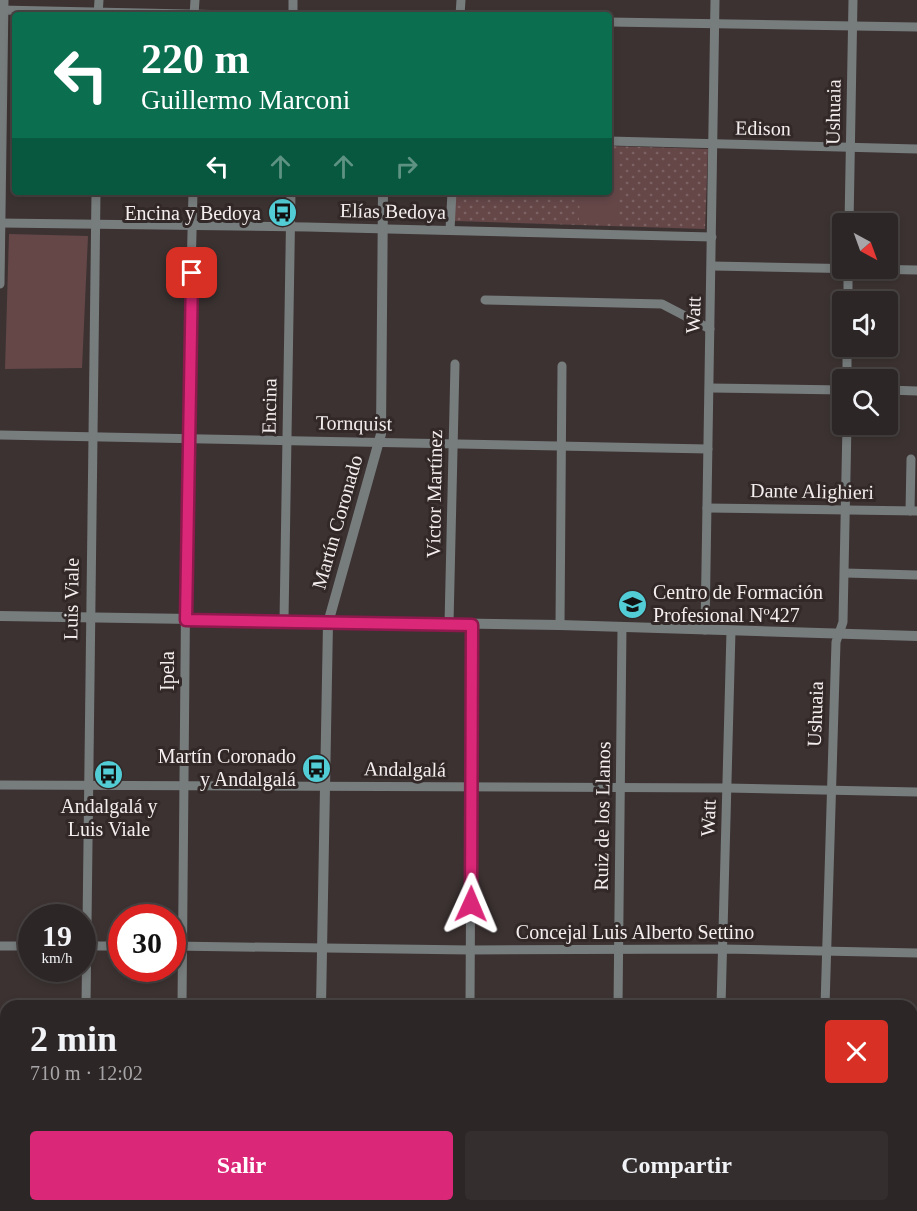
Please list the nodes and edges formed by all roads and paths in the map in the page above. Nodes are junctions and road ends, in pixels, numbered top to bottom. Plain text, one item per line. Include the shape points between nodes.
1 (716, 0) edge
2 (853, 0) edge
3 (2, 7) edge
4 (71, 12) edge
5 (612, 22) edge
6 (715, 23) junction
7 (852, 25) junction
8 (917, 27) edge
9 (612, 141) edge
10 (714, 144) junction
11 (851, 148) junction
12 (917, 149) edge
13 (96, 195) edge
14 (193, 195) edge
15 (291, 195) edge
16 (383, 195) edge
17 (452, 195) edge
18 (849, 213) edge
19 (0, 223) edge
20 (95, 225) junction
21 (193, 225) junction
22 (290, 227) junction
23 (382, 230) junction
24 (450, 230) junction
25 (712, 237) junction
26 (712, 266) junction
27 (832, 269) edge
28 (898, 270) edge
29 (917, 270) edge
30 (0, 284) edge
31 (484, 300) dead end
32 (710, 329) junction
33 (455, 363) dead end
34 (562, 366) dead end
35 (710, 388) junction
36 (832, 390) edge
37 (898, 390) edge
38 (917, 391) edge
39 (0, 435) edge
40 (847, 435) edge
41 (92, 437) junction
42 (286, 439) junction
43 (187, 440) junction
44 (380, 442) junction
45 (453, 443) junction
46 (562, 447) junction
47 (708, 449) junction
48 (911, 459) dead end
49 (707, 508) junction
50 (846, 510) junction
51 (914, 511) edge
52 (845, 573) junction
53 (917, 575) edge
54 (0, 616) edge
55 (89, 619) junction
56 (186, 620) junction
57 (284, 621) junction
58 (327, 623) junction
59 (449, 624) junction
60 (472, 625) junction
61 (560, 625) junction
62 (622, 627) junction
63 (705, 630) junction
64 (731, 631) junction
65 (840, 632) junction
66 (917, 636) edge
67 (0, 785) edge
68 (88, 785) junction
69 (185, 785) junction
70 (324, 786) junction
71 (473, 788) junction
72 (621, 788) junction
73 (727, 788) junction
74 (831, 791) junction
75 (917, 792) edge
76 (86, 904) edge
77 (179, 904) edge
78 (0, 946) edge
79 (18, 946) edge
80 (186, 946) edge
81 (618, 948) junction
82 (322, 949) junction
83 (722, 949) junction
84 (470, 950) junction
85 (826, 951) junction
86 (917, 953) edge
87 (86, 982) edge
88 (180, 982) edge
89 (86, 1000) edge
90 (182, 1000) edge
91 (321, 1000) edge
92 (470, 1000) edge
93 (618, 1000) edge
94 (721, 1000) edge
95 (825, 1000) edge

1 - 6 street, Watt
2 - 7 street, Ushuaia
3 - 4 street
3 - 19 street
5 - 6 street
6 - 7 street
6 - 10 street, Watt
7 - 8 street
7 - 11 street, Ushuaia
9 - 10 street, Edison
10 - 11 street, Edison
10 - 25 street, Watt
11 - 12 street, Edison
11 - 18 street, Ushuaia
13 - 20 street, Luis Viale
14 - 21 street, Ipela
15 - 22 street, Encina
16 - 23 street, Martín Coronado
17 - 24 street
19 - 20 street, Elías Bedoya
19 - 30 street
20 - 21 street, Elías Bedoya
20 - 41 street, Luis Viale
21 - 22 street, Elías Bedoya
21 - 43 street, Ipela
22 - 23 street, Elías Bedoya
22 - 42 street, Encina
23 - 24 street, Elías Bedoya
23 - 44 street, Martín Coronado
24 - 25 street, Elías Bedoya
25 - 26 street, Watt
26 - 27 street
26 - 32 street, Watt
28 - 29 street
31 - 32 street via 662,304
32 - 35 street, Watt
33 - 45 street, Víctor Martínez
34 - 46 street
35 - 36 street
35 - 47 street, Watt
37 - 38 street
39 - 41 street, Tornquist
40 - 50 street, Ushuaia
41 - 43 street, Tornquist
41 - 55 street, Luis Viale
42 - 43 street, Tornquist
42 - 44 street, Tornquist
42 - 57 street, Encina
43 - 56 street, Ipela
44 - 45 street, Tornquist
44 - 58 street, Martín Coronado
45 - 46 street, Tornquist
45 - 59 street, Víctor Martínez
46 - 47 street, Tornquist
46 - 61 street
47 - 49 street, Watt
48 - 51 street
49 - 50 street, Dante Alighieri
49 - 63 street, Watt
50 - 51 street, Dante Alighieri
50 - 52 street, Ushuaia
52 - 53 street
52 - 65 street, Ushuaia
54 - 55 street
55 - 56 street
55 - 68 street, Luis Viale
56 - 57 street
56 - 69 street, Ipela
57 - 58 street
58 - 59 street
58 - 70 street, Martín Coronado
59 - 60 street
60 - 61 street
60 - 71 street
61 - 62 street
62 - 63 street
62 - 72 street, Ruiz de los Llanos
63 - 64 street
64 - 65 street
64 - 73 street, Watt
65 - 66 street
65 - 74 street, Ushuaia via 836,642
67 - 68 street, Andalgalá
68 - 69 street, Andalgalá
68 - 76 street, Luis Viale
69 - 70 street, Andalgalá
69 - 77 street, Ipela
70 - 71 street, Andalgalá
70 - 82 street, Martín Coronado
71 - 72 street, Andalgalá
71 - 84 street
72 - 73 street, Andalgalá
72 - 81 street, Ruiz de los Llanos
73 - 74 street, Andalgalá
73 - 83 street, Watt
74 - 75 street, Andalgalá
74 - 85 street, Ushuaia
78 - 79 street
80 - 82 street, Concejal Luis Alberto Settino
81 - 83 street, Concejal Luis Alberto Settino
81 - 84 street, Concejal Luis Alberto Settino
81 - 93 street, Ruiz de los Llanos
82 - 84 street, Concejal Luis Alberto Settino
82 - 91 street, Martín Coronado
83 - 85 street, Concejal Luis Alberto Settino
83 - 94 street, Watt
84 - 92 street
85 - 86 street, Concejal Luis Alberto Settino
85 - 95 street, Ushuaia
87 - 89 street, Luis Viale
88 - 90 street, Ipela

